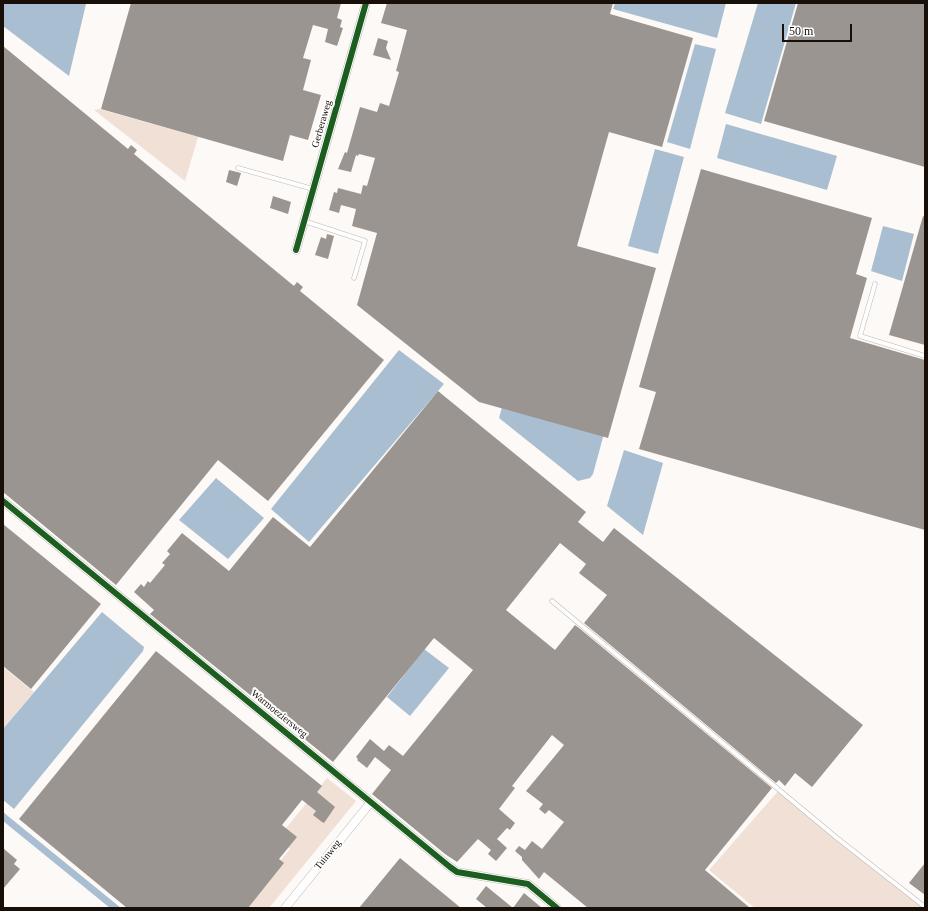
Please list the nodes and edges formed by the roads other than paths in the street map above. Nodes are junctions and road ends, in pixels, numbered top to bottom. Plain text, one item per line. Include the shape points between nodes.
1 (366, 3) edge
2 (238, 168) dead end
3 (314, 189) junction
4 (304, 221) junction
5 (296, 250) dead end
6 (354, 278) dead end
7 (875, 284) dead end
8 (925, 356) edge
9 (3, 501) edge
10 (552, 601) dead end
11 (371, 802) junction
12 (925, 907) edge
13 (285, 908) edge
14 (557, 908) edge

1 - 3 street, Gerberaweg
2 - 3 lane
3 - 4 street, Gerberaweg
4 - 5 street, Gerberaweg
4 - 6 lane via 365,242
7 - 8 lane via 860,336
9 - 11 street, Warmoeziersweg
10 - 12 lane via 836,838
11 - 13 street, Tuinweg
11 - 14 street, Warmoeziersweg via 457,872 528,884

